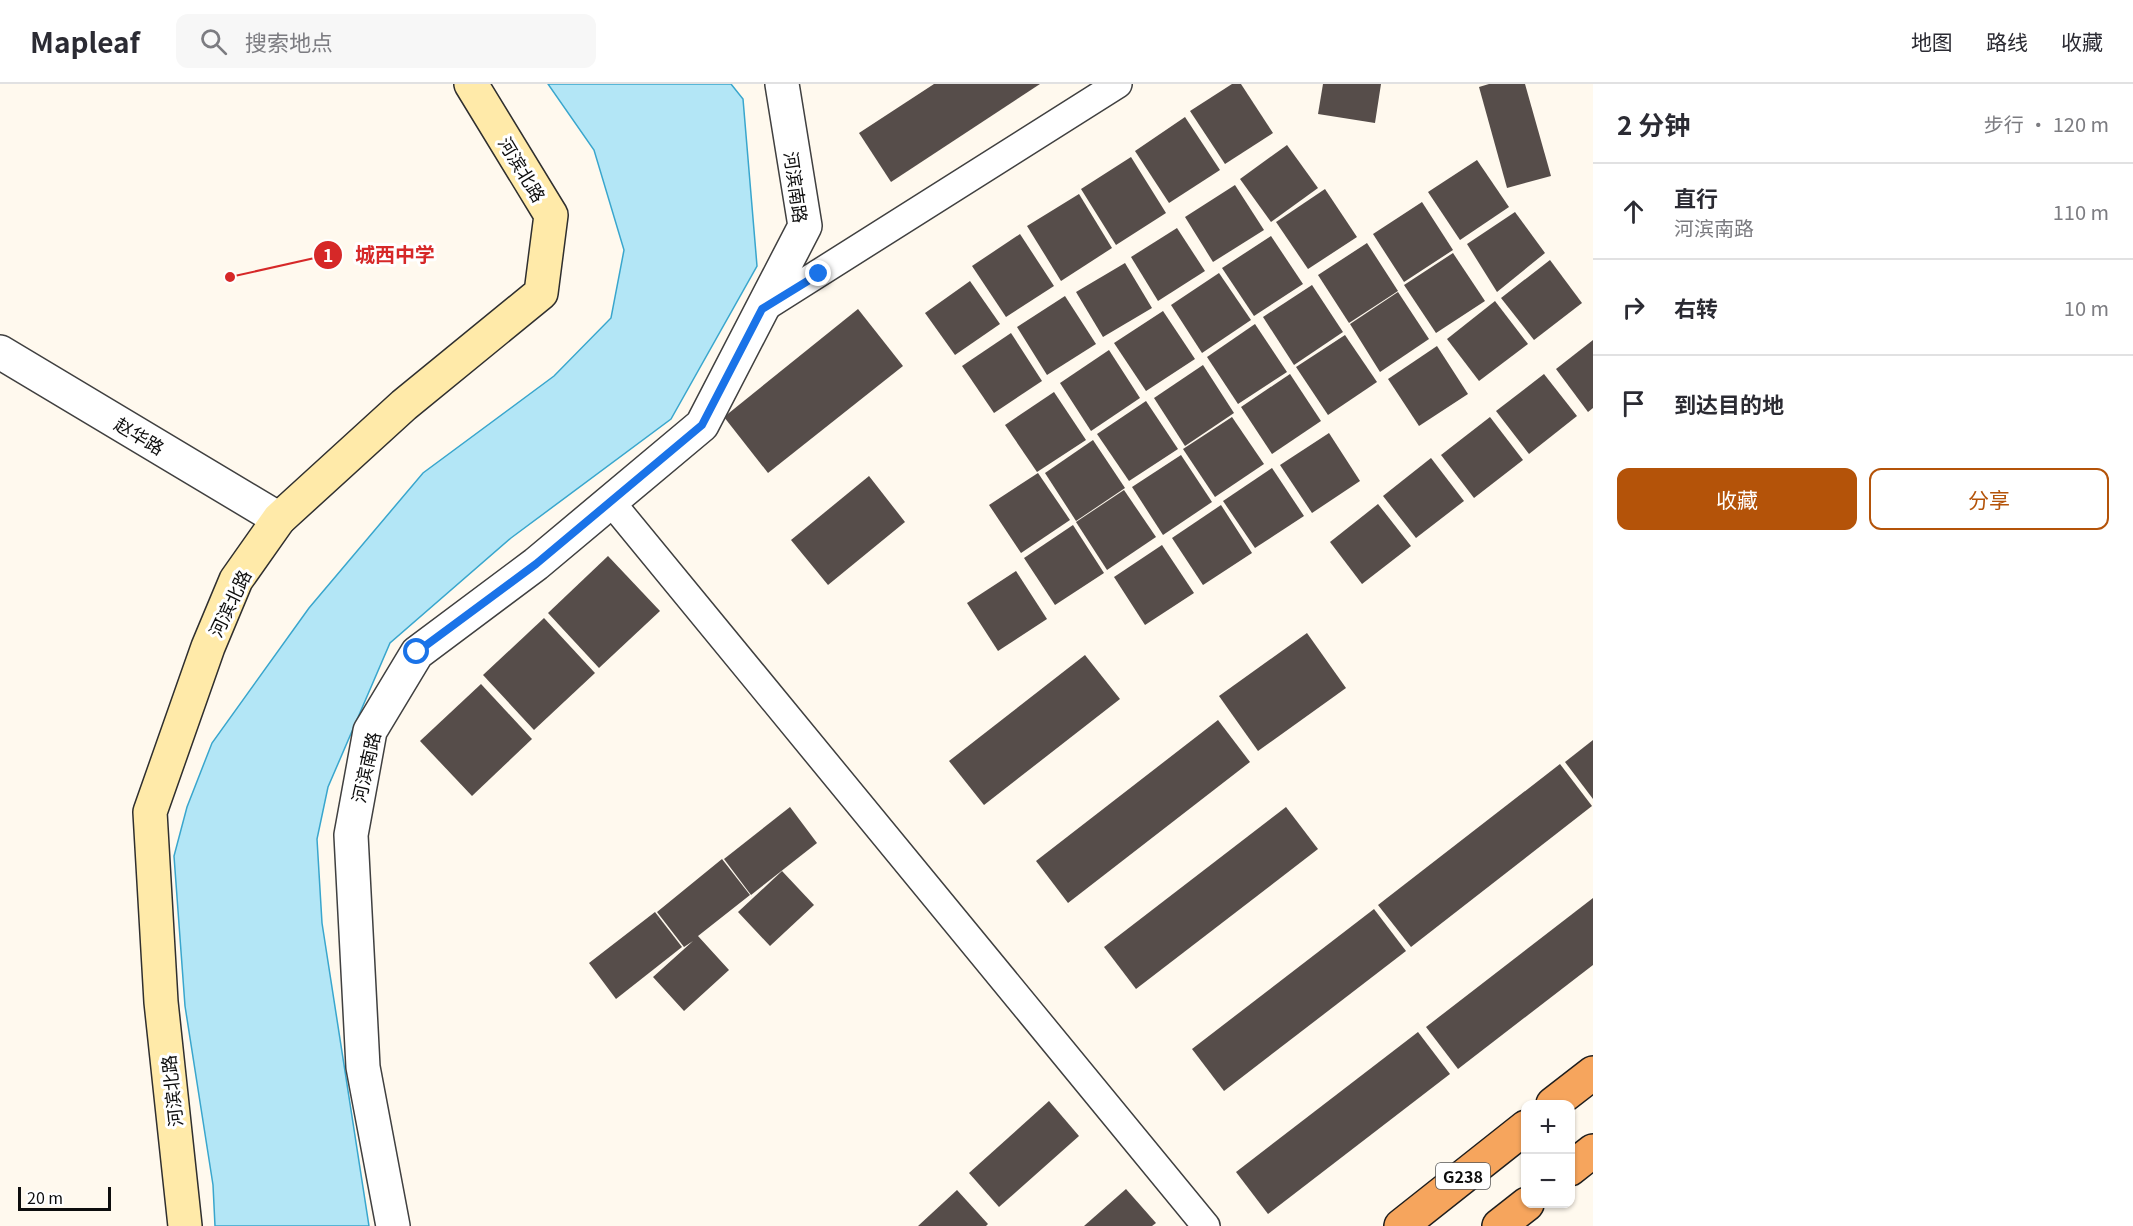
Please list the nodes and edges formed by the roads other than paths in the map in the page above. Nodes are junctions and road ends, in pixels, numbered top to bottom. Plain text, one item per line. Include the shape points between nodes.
1 (471, 84) edge
2 (782, 84) edge
3 (1119, 84) edge
4 (762, 309) junction
5 (0, 352) edge
6 (611, 502) junction
7 (279, 519) junction
8 (1593, 1073) edge
9 (1558, 1100) edge
10 (1521, 1131) edge
11 (1593, 1151) edge
12 (1575, 1165) edge
13 (1521, 1208) edge
14 (186, 1226) edge
15 (393, 1226) edge
16 (1206, 1226) edge
17 (1401, 1226) edge
18 (1499, 1226) edge

1 - 7 main road, 河滨北路 via 551,215 541,292 404,405
2 - 4 street, 河滨南路 via 806,226
3 - 4 street
4 - 6 street, 河滨南路 via 702,425
5 - 7 street, 赵华路
6 - 15 street, 河滨南路 via 536,564 417,652 370,731 351,835 363,1067
6 - 16 street
7 - 14 main road, 河滨北路 via 236,580 150,812 161,1002
8 - 9 highway
10 - 17 highway, G238
11 - 12 highway
13 - 18 highway

